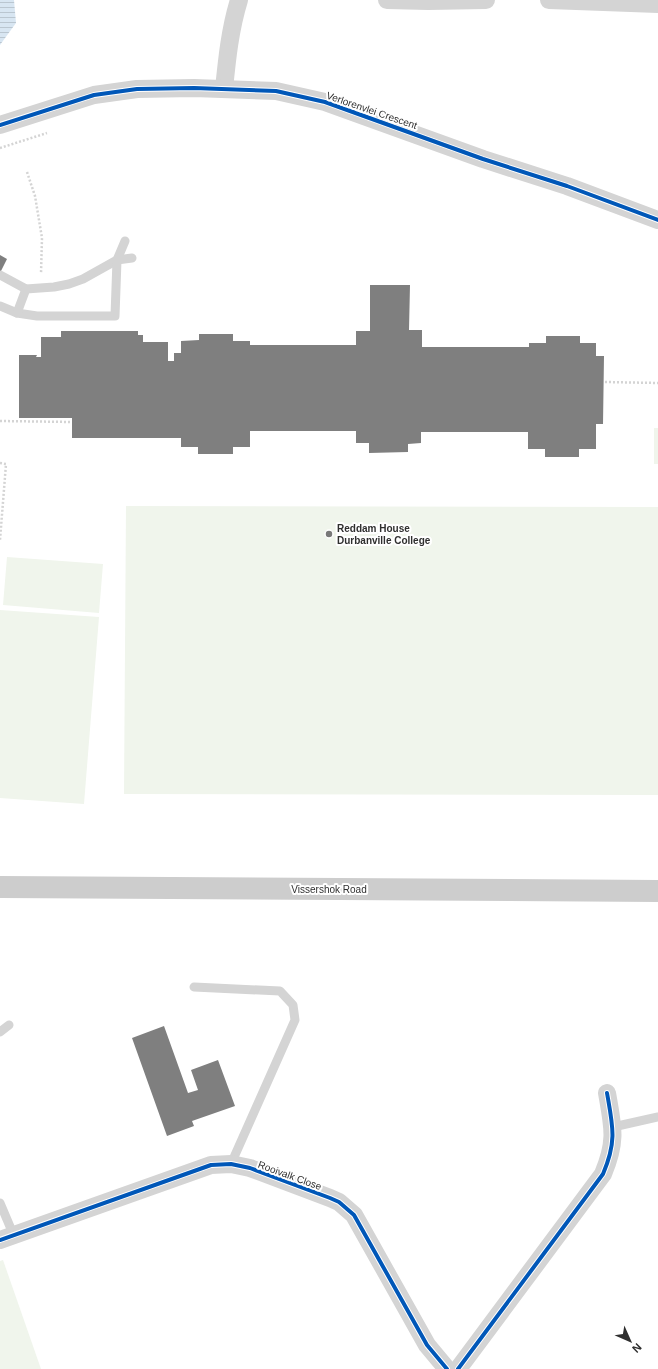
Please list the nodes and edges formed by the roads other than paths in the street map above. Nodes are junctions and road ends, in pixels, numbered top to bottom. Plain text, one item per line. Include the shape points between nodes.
1 (239, 0) edge
2 (387, 0) edge
3 (486, 0) edge
4 (549, 0) edge
5 (658, 4) edge
6 (224, 89) junction
7 (0, 125) edge
8 (658, 220) edge
9 (125, 241) dead end
10 (132, 258) dead end
11 (118, 260) junction
12 (0, 275) edge
13 (26, 288) junction
14 (0, 306) edge
15 (17, 313) junction
16 (0, 887) edge
17 (658, 891) edge
18 (194, 986) dead end
19 (9, 1025) dead end
20 (0, 1032) edge
21 (607, 1093) dead end
22 (658, 1117) edge
23 (613, 1127) junction
24 (231, 1164) junction
25 (0, 1203) edge
26 (7, 1238) edge
27 (447, 1369) edge
28 (458, 1369) edge

1 - 6 street via 233,19
2 - 3 street
4 - 5 street
6 - 7 street, Verlorenvlei Crescent via 137,89 94,95
6 - 8 street, Verlorenvlei Crescent via 276,91 325,102
9 - 11 lane
10 - 11 lane
11 - 13 lane via 69,284
11 - 15 lane via 115,316 68,317
12 - 13 lane
13 - 15 lane
14 - 15 lane
16 - 17 main road, Vissershok Road
18 - 24 lane via 280,991 293,1005 295,1020
19 - 20 lane
21 - 23 street
22 - 23 lane
23 - 28 street via 612,1149 603,1174
24 - 26 street, Rooivalk Close via 211,1165
24 - 27 street, Rooivalk Close via 250,1168 330,1198 347,1208 360,1224 427,1345
25 - 26 lane

